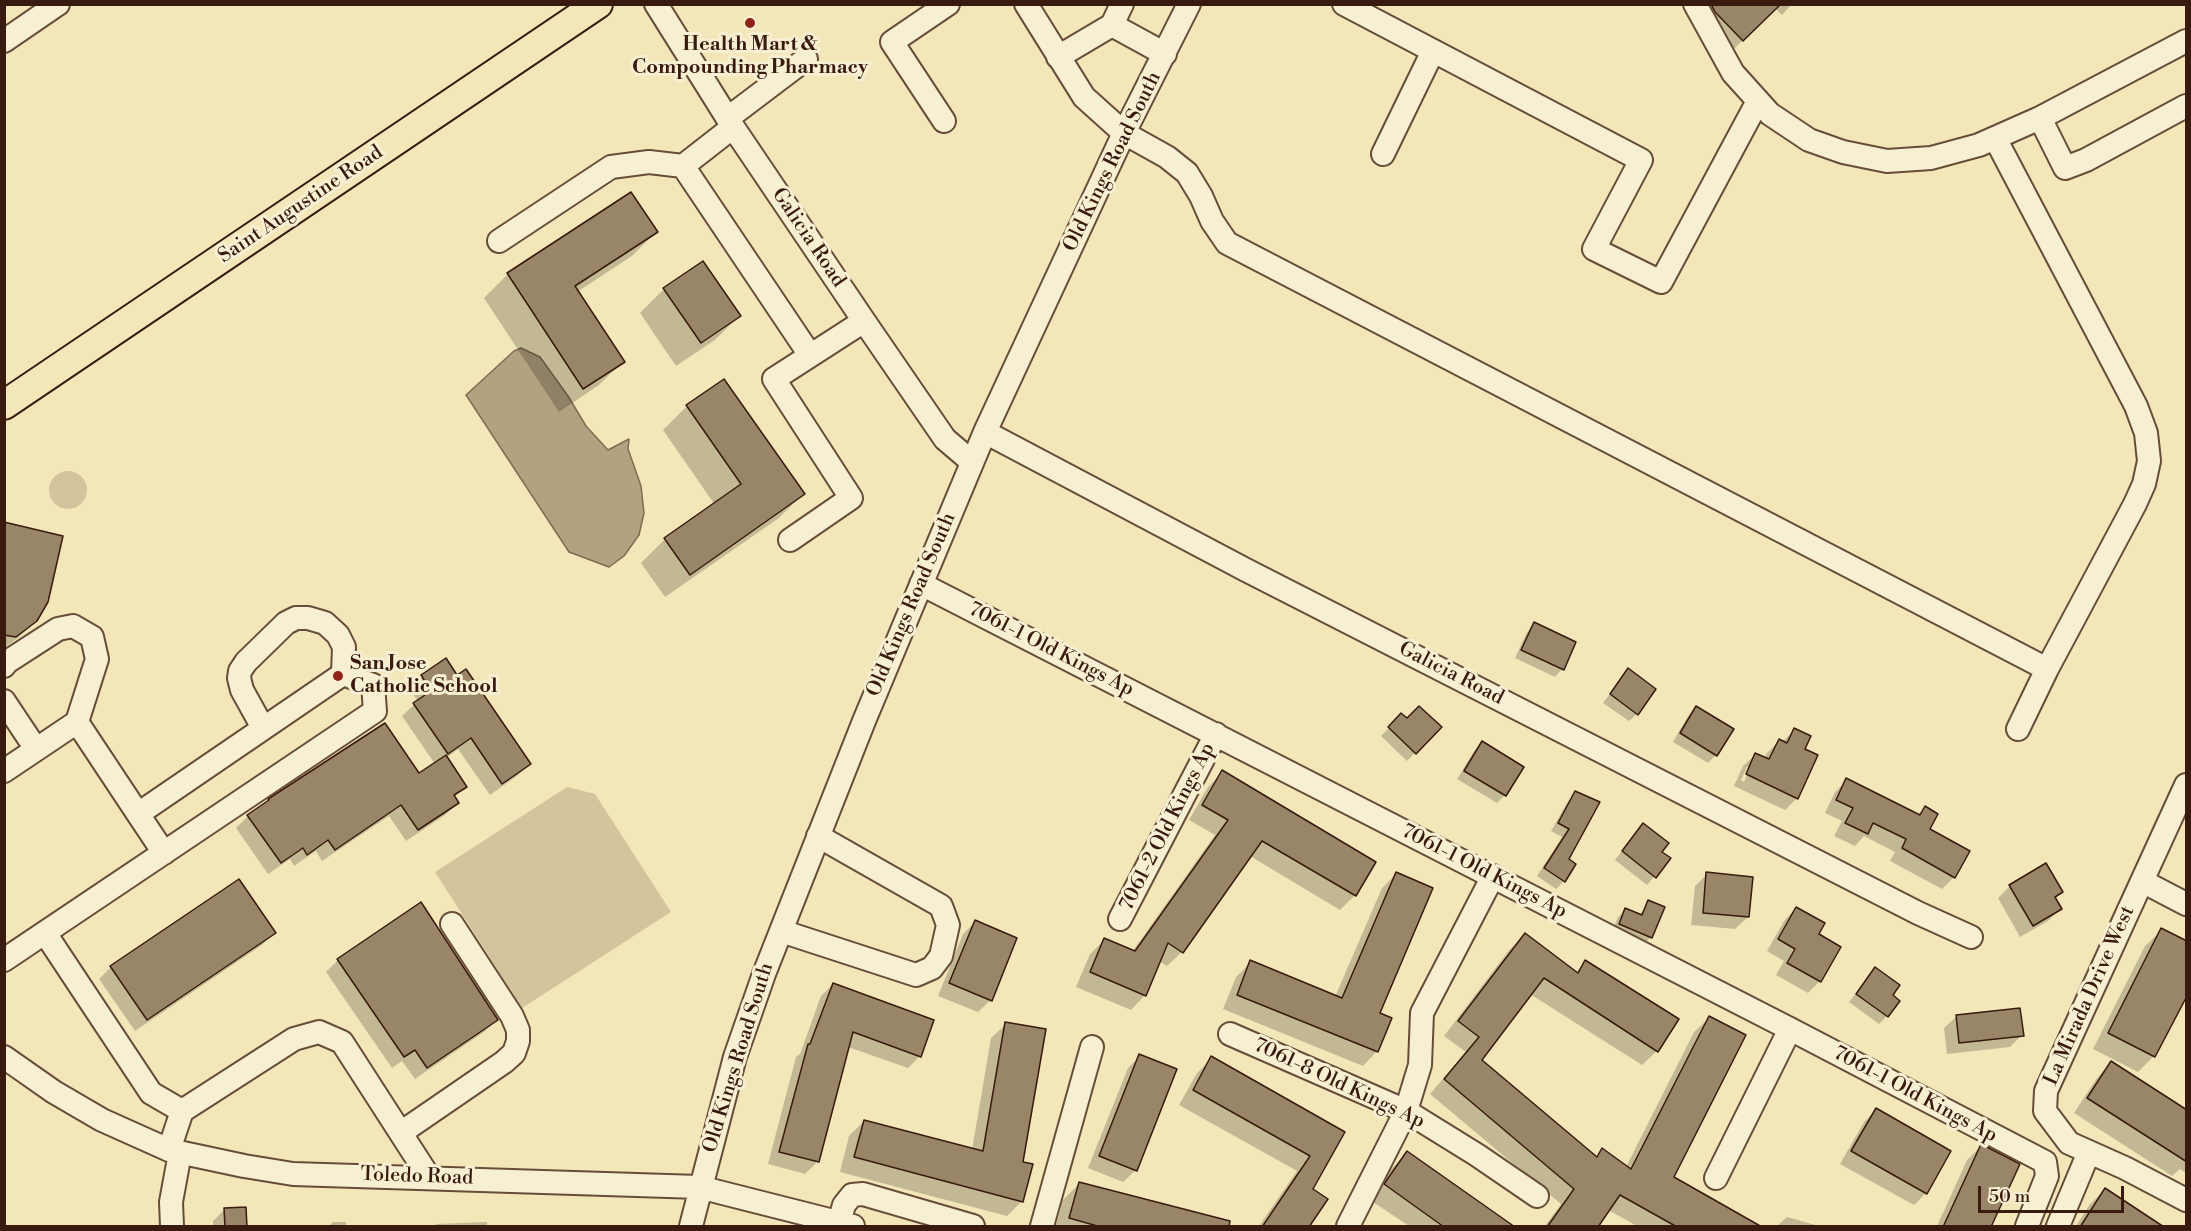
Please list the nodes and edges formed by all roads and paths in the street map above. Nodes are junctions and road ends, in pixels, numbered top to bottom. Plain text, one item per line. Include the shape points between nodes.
1 (58, 4) edge
2 (598, 4) edge
3 (656, 4) edge
4 (948, 4) edge
5 (1026, 4) edge
6 (1344, 4) edge
7 (1695, 4) edge
8 (1187, 5) edge
9 (1117, 15) edge
10 (4, 41) edge
11 (2187, 41) edge
12 (1433, 51) junction
13 (1165, 54) junction
14 (1059, 57) junction
15 (806, 59) dead end
16 (1758, 101) junction
17 (2187, 106) edge
18 (2040, 118) junction
19 (944, 121) dead end
20 (730, 123) junction
21 (1124, 133) junction
22 (1995, 138) junction
23 (1383, 153) dead end
24 (683, 166) junction
25 (499, 241) dead end
26 (864, 321) junction
27 (810, 355) junction
28 (4, 405) edge
29 (985, 432) junction
30 (972, 462) junction
31 (790, 540) dead end
32 (921, 584) junction
33 (4, 666) edge
34 (2047, 669) junction
35 (343, 674) junction
36 (4, 701) edge
37 (77, 722) junction
38 (263, 728) junction
39 (2018, 729) dead end
40 (1216, 734) junction
41 (36, 749) junction
42 (4, 771) edge
43 (2187, 785) edge
44 (138, 814) junction
45 (818, 836) junction
46 (164, 853) junction
47 (1493, 876) junction
48 (2142, 881) junction
49 (2187, 904) edge
50 (1119, 919) dead end
51 (452, 924) dead end
52 (781, 931) junction
53 (45, 933) junction
54 (1971, 937) dead end
55 (4, 960) edge
56 (1790, 1029) junction
57 (1230, 1034) dead end
58 (1092, 1047) dead end
59 (4, 1057) edge
60 (1406, 1111) junction
61 (182, 1112) junction
62 (402, 1132) junction
63 (175, 1152) junction
64 (2089, 1152) junction
65 (429, 1177) junction
66 (1716, 1178) dead end
67 (699, 1188) junction
68 (1537, 1197) dead end
69 (2187, 1200) edge
70 (846, 1225) edge
71 (172, 1227) edge
72 (691, 1227) edge
73 (973, 1227) edge
74 (1042, 1227) edge
75 (1348, 1227) edge
76 (2027, 1227) edge
77 (2058, 1227) edge

1 - 10 street
2 - 28 main road, Saint Augustine Road
3 - 20 street, Galicia Road
4 - 19 street via 892,42
5 - 14 street
6 - 12 street
7 - 16 street via 1733,73
8 - 13 street, Old Kings Road South
9 - 13 street
9 - 14 street
11 - 18 street
12 - 16 street via 1641,160 1594,249 1661,282
12 - 23 street
13 - 21 street, Old Kings Road South
14 - 21 street via 1084,97
15 - 20 street
16 - 22 street via 1770,114 1809,140 1887,161 1931,158
17 - 18 street via 2065,168
18 - 22 street
20 - 24 street
20 - 26 street, Galicia Road
21 - 29 street, Old Kings Road South
21 - 34 street via 1187,173 1227,243
22 - 34 street via 2136,406 2146,433 2150,461 2144,484
24 - 25 street via 649,162 611,167
24 - 27 street
26 - 27 street
26 - 30 street, Galicia Road via 945,439
27 - 31 street via 774,379 851,498
29 - 30 street, Old Kings Road South
29 - 54 street, Galicia Road via 1246,570
30 - 32 street, Old Kings Road South
32 - 40 street, 7061-1 Old Kings Ap
32 - 45 street, Old Kings Road South
33 - 37 street via 58,629 73,626 92,637 97,659
34 - 39 street
35 - 38 street
35 - 38 street via 344,647 325,623 296,618 286,623 240,672 242,690
35 - 46 street via 373,685 375,711
36 - 41 street
37 - 41 street
37 - 44 street
38 - 44 street
40 - 47 street, 7061-1 Old Kings Ap
40 - 50 street, 7061-2 Old Kings Ap
41 - 42 street
43 - 48 street, La Mirada Drive West
44 - 46 street
45 - 52 street, Old Kings Road South
45 - 52 street via 941,906 948,925 941,956 932,968 916,975
46 - 53 street
47 - 56 street, 7061-1 Old Kings Ap
47 - 60 street via 1422,1013 1420,1065
48 - 49 street
48 - 64 street, La Mirada Drive West via 2046,1091 2045,1112 2070,1143
51 - 62 street via 512,1016 518,1041 514,1053 504,1062
52 - 67 street, Old Kings Road South via 735,1058
53 - 55 street
53 - 61 street via 152,1093
56 - 66 street
56 - 76 street, 7061-1 Old Kings Ap via 2045,1162 2047,1176
57 - 60 street, 7061-8 Old Kings Ap
58 - 74 street
59 - 63 street, Toledo Road via 102,1120
60 - 68 street, 7061-8 Old Kings Ap
60 - 75 street
61 - 62 street via 294,1039 319,1032 342,1042
61 - 63 street
62 - 65 street
63 - 65 street, Toledo Road via 293,1174
63 - 71 street
64 - 69 street, La Mirada Drive West
64 - 77 street
65 - 67 street, Toledo Road
67 - 70 street, Toledo Road
67 - 72 street, Old Kings Road South
70 - 73 street via 844,1205 852,1195 863,1194

